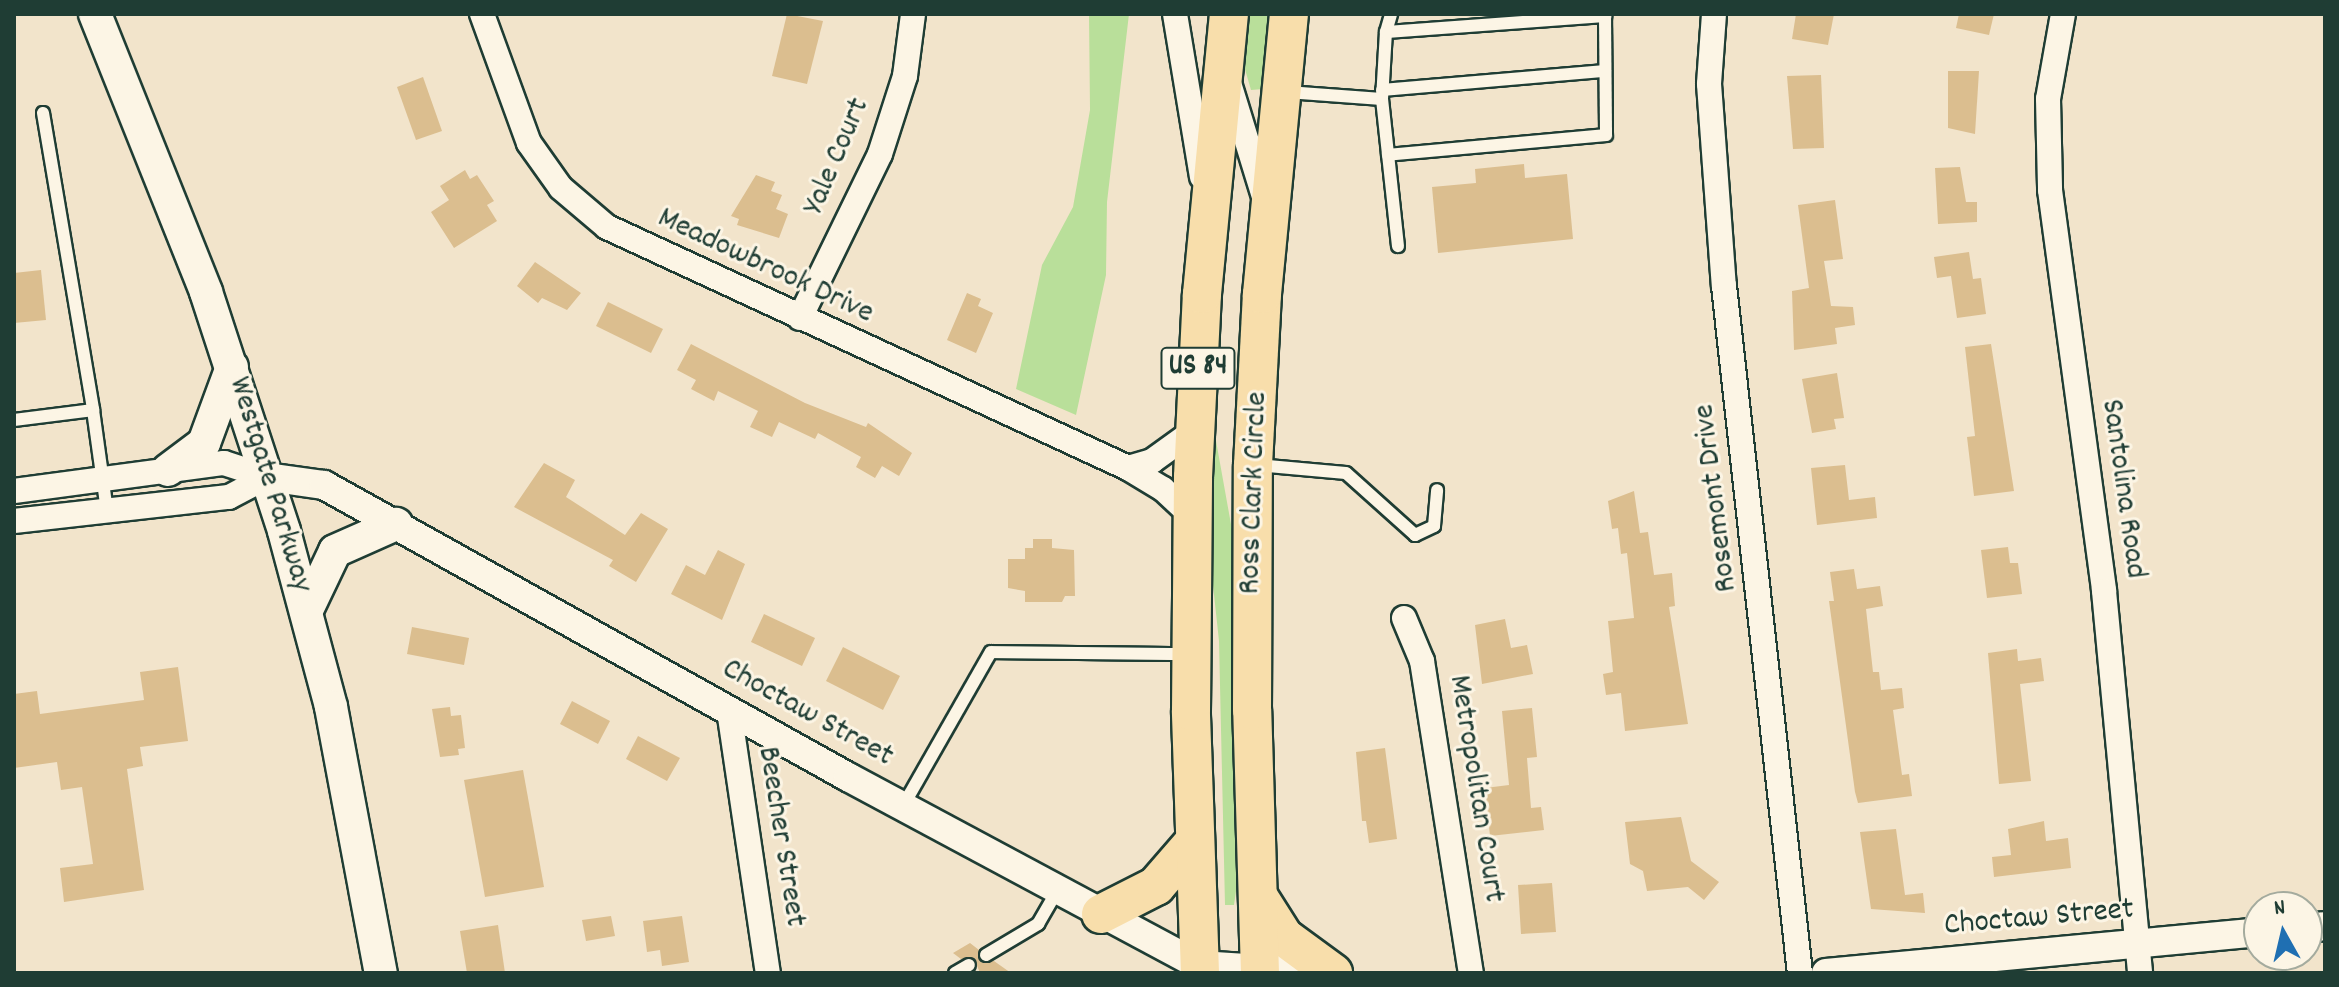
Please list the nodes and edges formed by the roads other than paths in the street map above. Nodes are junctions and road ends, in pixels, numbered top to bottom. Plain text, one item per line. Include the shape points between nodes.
1 (95, 14) edge
2 (482, 14) edge
3 (913, 14) edge
4 (1175, 14) edge
5 (1210, 14) edge
6 (1229, 14) edge
7 (1289, 14) edge
8 (1391, 14) edge
9 (1714, 14) edge
10 (2063, 14) edge
11 (1386, 32) junction
12 (1223, 66) junction
13 (1605, 71) junction
14 (1280, 92) junction
15 (1382, 95) junction
16 (43, 113) dead end
17 (1388, 155) junction
18 (1269, 215) junction
19 (1208, 222) junction
20 (1398, 246) dead end
21 (800, 318) junction
22 (232, 367) junction
23 (93, 410) junction
24 (14, 420) edge
25 (1195, 430) junction
26 (1253, 465) junction
27 (1128, 468) junction
28 (168, 470) junction
29 (267, 477) junction
30 (102, 479) junction
31 (1437, 490) dead end
32 (14, 491) edge
33 (107, 511) junction
34 (1193, 517) junction
35 (14, 521) edge
36 (396, 524) junction
37 (307, 610) junction
38 (1404, 618) dead end
39 (1192, 654) junction
40 (729, 710) junction
41 (903, 806) junction
42 (1194, 842) junction
43 (1058, 890) junction
44 (1256, 893) junction
45 (1101, 914) junction
46 (2243, 934) edge
47 (2137, 944) junction
48 (986, 955) dead end
49 (969, 965) dead end
50 (1200, 969) edge
51 (1260, 971) edge
52 (381, 973) edge
53 (768, 973) edge
54 (955, 973) edge
55 (1325, 973) edge
56 (1333, 973) edge
57 (1471, 973) edge
58 (1800, 973) edge
59 (1826, 973) edge
60 (2140, 973) edge

1 - 22 main road, Westgate Parkway
2 - 21 street, Meadowbrook Drive via 518,123 561,188 607,227
3 - 21 street, Yale Court via 905,76 880,154
4 - 19 street
5 - 12 street
6 - 12 highway, Ross Clark Circle / US 84
7 - 14 highway, Ross Clark Circle / US 84
8 - 11 lane
9 - 58 street, Rosemont Drive via 1709,84 1723,271
10 - 47 street, Santolina Road via 2048,99 2050,190 2104,591
11 - 13 lane via 1605,16
11 - 15 lane
12 - 18 street
12 - 19 highway, Ross Clark Circle / US 84
13 - 15 lane
13 - 17 lane via 1606,135
14 - 15 lane
14 - 18 highway, Ross Clark Circle / US 84
15 - 17 lane
16 - 23 lane
17 - 20 lane
18 - 26 highway, Ross Clark Circle / US 84
19 - 25 highway, Ross Clark Circle / US 84
21 - 27 street, Meadowbrook Drive
22 - 28 main road via 204,443
22 - 29 main road, Westgate Parkway
23 - 24 lane
23 - 30 lane
25 - 27 street via 1152,461
25 - 34 highway, Ross Clark Circle / US 84
26 - 31 lane via 1346,473 1415,535 1434,526
26 - 44 highway, Ross Clark Circle / US 84
27 - 34 street, Meadowbrook Drive via 1163,489
28 - 29 street, Choctaw Street via 224,463
28 - 30 street, Choctaw Street
29 - 33 street via 229,497
29 - 36 street, Choctaw Street via 324,485
29 - 37 main road, Westgate Parkway
30 - 32 street, Choctaw Street
30 - 33 lane
33 - 35 street
34 - 39 highway, Ross Clark Circle / US 84
36 - 37 main road via 335,551
36 - 40 street, Choctaw Street
37 - 52 main road, Westgate Parkway
38 - 57 street, Metropolitan Court via 1422,661
39 - 41 lane via 991,652
39 - 42 highway, Ross Clark Circle / US 84
40 - 41 street, Choctaw Street
40 - 53 street, Beecher Street
41 - 43 street, Choctaw Street
42 - 45 highway via 1156,886
42 - 50 highway, Ross Clark Circle / US 84
43 - 45 street, Choctaw Street
43 - 48 lane via 1038,924
44 - 51 highway, Ross Clark Circle / US 84
44 - 56 highway via 1284,937
45 - 50 street, Choctaw Street
46 - 47 street, Choctaw Street
47 - 59 street, Choctaw Street
47 - 60 street, Santolina Road
49 - 54 lane
50 - 51 street, Choctaw Street
51 - 55 street, Choctaw Street

